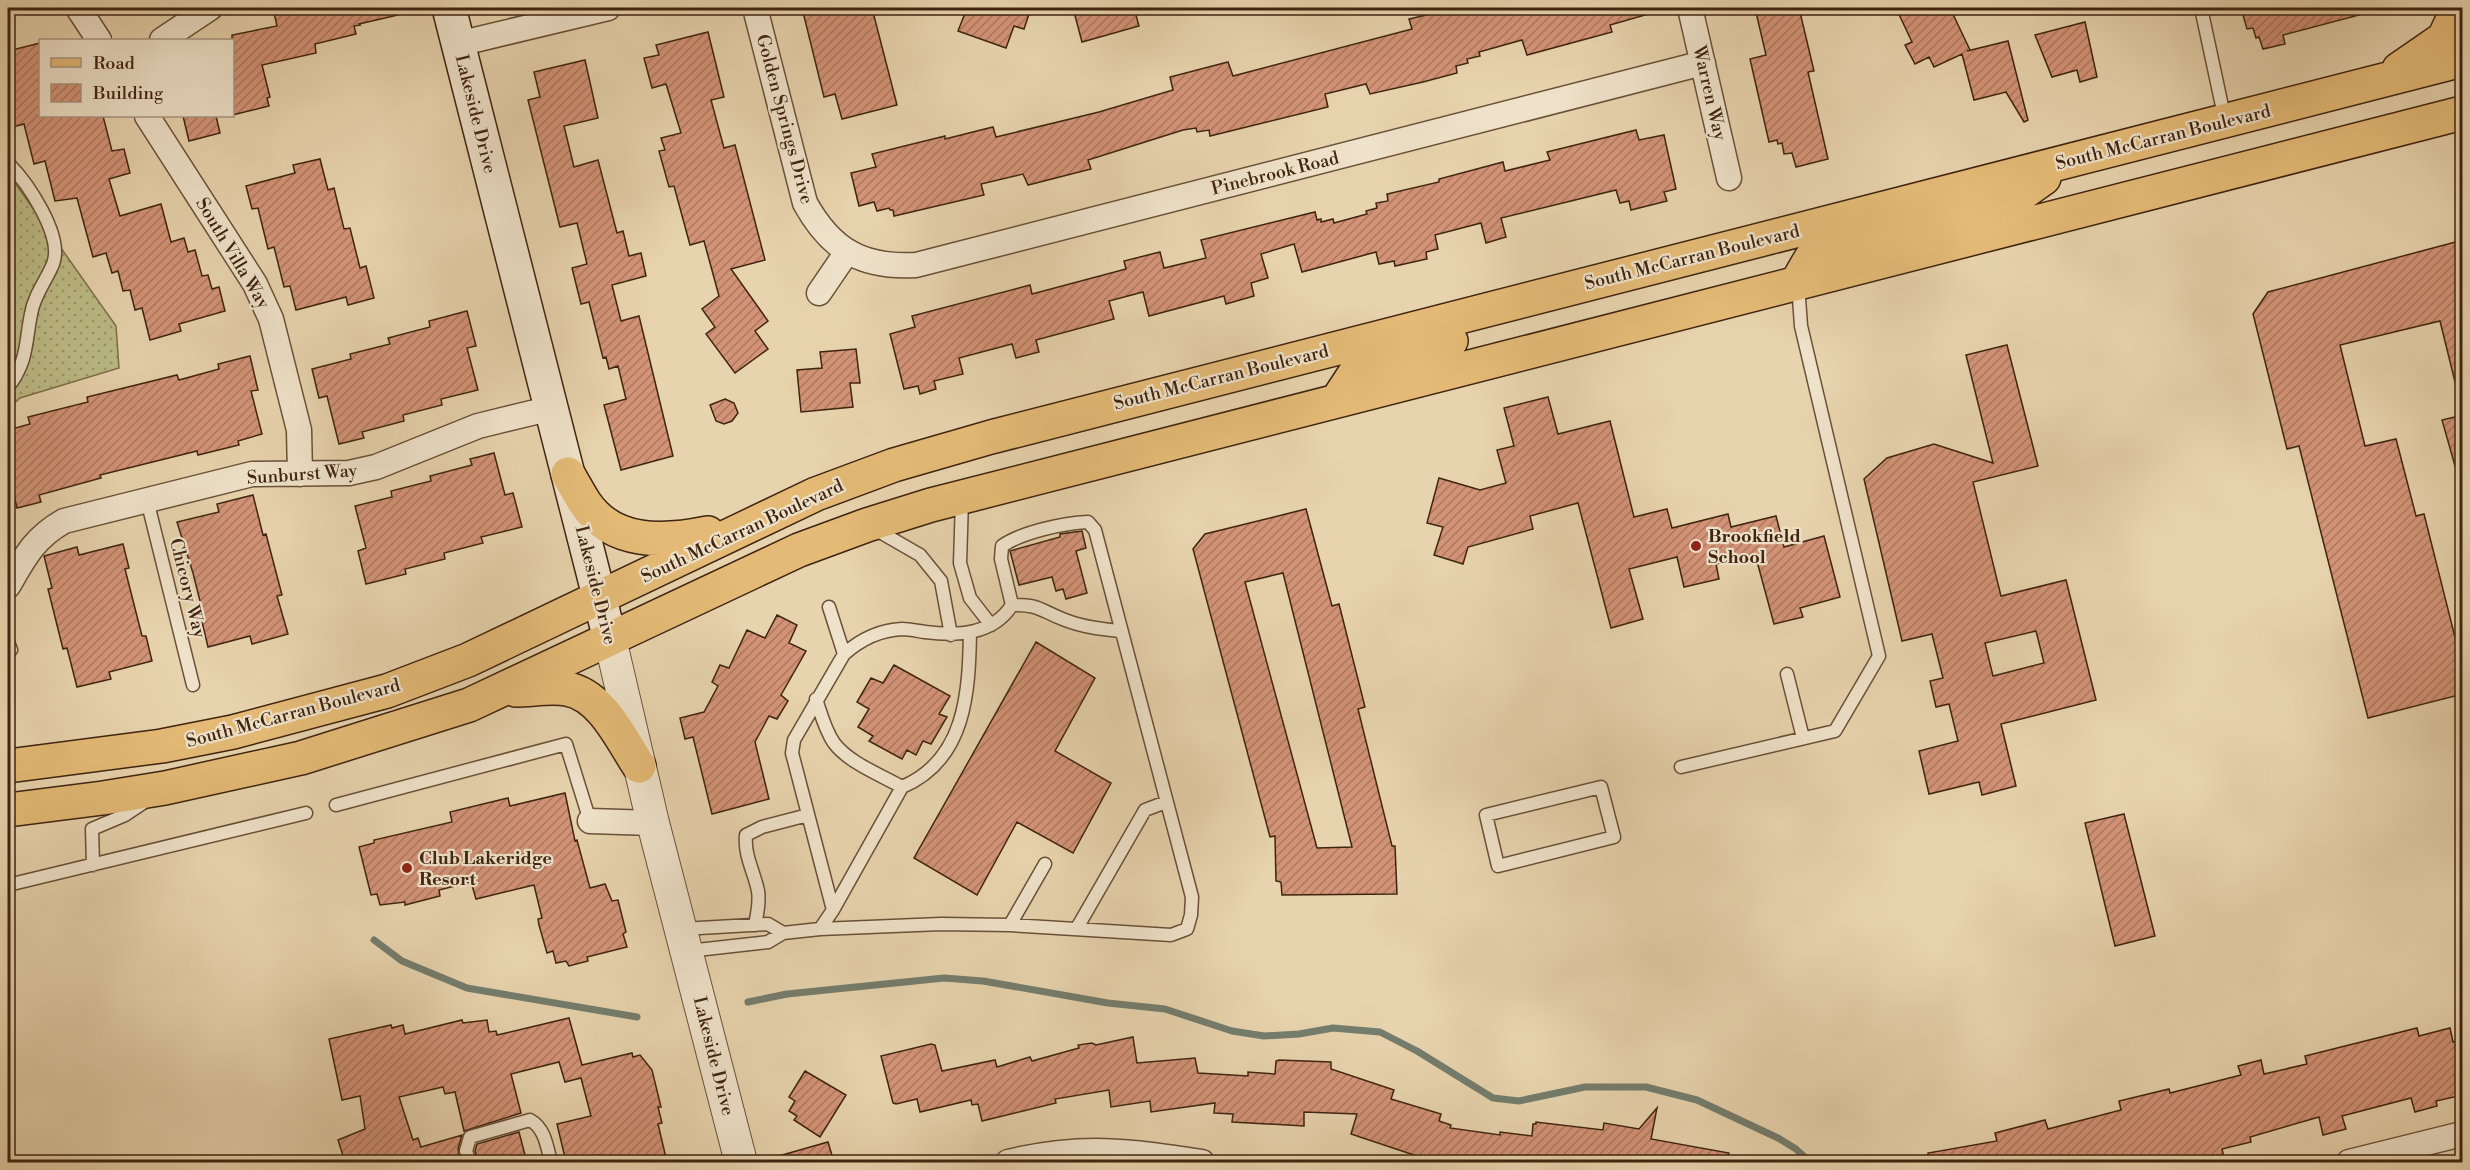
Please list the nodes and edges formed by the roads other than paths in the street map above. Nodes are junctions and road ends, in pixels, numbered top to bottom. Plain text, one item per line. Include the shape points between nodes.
1 (78, 8) edge
2 (210, 8) edge
3 (449, 8) edge
4 (608, 8) edge
5 (755, 8) edge
6 (1690, 8) edge
7 (2201, 8) edge
8 (2458, 8) edge
9 (98, 39) edge
10 (164, 39) edge
11 (459, 44) junction
12 (2463, 60) edge
13 (1703, 63) junction
14 (2382, 81) junction
15 (2463, 113) edge
16 (148, 117) edge
17 (2225, 121) junction
18 (2071, 160) junction
19 (8, 163) edge
20 (1729, 178) dead end
21 (847, 252) junction
22 (1797, 282) junction
23 (1586, 283) junction
24 (819, 293) dead end
25 (8, 387) edge
26 (1338, 399) junction
27 (552, 408) junction
28 (300, 474) junction
29 (568, 474) junction
30 (962, 496) junction
31 (147, 500) junction
32 (751, 524) junction
33 (867, 525) junction
34 (8, 586) edge
35 (599, 598) junction
36 (1012, 604) junction
37 (829, 607) dead end
38 (992, 625) junction
39 (1120, 631) junction
40 (970, 632) junction
41 (951, 635) junction
42 (610, 639) junction
43 (844, 654) junction
44 (1787, 674) dead end
45 (193, 685) dead end
46 (499, 691) junction
47 (816, 699) junction
48 (1803, 738) junction
49 (162, 746) junction
50 (8, 765) edge
51 (639, 766) junction
52 (1681, 767) dead end
53 (902, 787) junction
54 (8, 788) edge
55 (165, 788) junction
56 (1166, 802) junction
57 (336, 805) dead end
58 (8, 810) edge
59 (306, 813) dead end
60 (808, 815) junction
61 (1485, 815) joint
62 (590, 821) joint
63 (653, 823) junction
64 (1045, 864) dead end
65 (93, 865) junction
66 (8, 885) edge
67 (833, 910) junction
68 (755, 925) junction
69 (1010, 925) junction
70 (1077, 928) junction
71 (820, 929) junction
72 (783, 933) junction
73 (684, 940) junction
74 (2463, 1134) edge
75 (470, 1162) edge
76 (551, 1162) edge
77 (741, 1162) edge
78 (1008, 1162) edge
79 (1202, 1162) edge
80 (2349, 1162) edge

1 - 9 street
2 - 10 street
3 - 11 main road, Lakeside Drive
4 - 11 street
5 - 21 street, Golden Springs Drive via 805,203 817,225
6 - 13 street, Warren Way
7 - 17 lane
8 - 14 main road via 2444,38
11 - 27 main road, Lakeside Drive
12 - 14 main road, South McCarran Boulevard
13 - 20 street, Warren Way
13 - 21 street, Pinebrook Road via 916,265 881,264
14 - 17 main road, South McCarran Boulevard
15 - 22 main road
16 - 28 street, South Villa Way via 255,284 271,319 300,430
17 - 18 main road, South McCarran Boulevard
18 - 22 main road via 2005,201 1820,250
18 - 23 main road, South McCarran Boulevard
19 - 25 lane via 43,215 56,249 54,263 31,312 27,350
21 - 24 street
22 - 26 main road
22 - 48 lane via 1803,337 1879,656 1835,730
23 - 26 main road via 1529,319 1359,367
23 - 32 main road, South McCarran Boulevard via 991,437 894,465
26 - 30 main road
27 - 28 street, Sunburst Way via 478,426 376,467 349,473
27 - 29 main road, Lakeside Drive
28 - 31 street, Sunburst Way via 252,474
29 - 32 main road via 598,519 634,537 657,540
29 - 35 main road, Lakeside Drive
30 - 33 main road
30 - 38 lane via 960,563 970,598
31 - 34 street, Sunburst Way via 64,521 47,530 32,545
31 - 45 lane, Chicory Way
32 - 35 main road, South McCarran Boulevard
33 - 41 lane via 920,555 941,581
33 - 42 main road via 789,554
35 - 42 main road, Lakeside Drive
35 - 49 main road, South McCarran Boulevard via 468,660 387,691 233,732
36 - 38 lane via 1005,616
36 - 39 lane via 1032,604 1086,627
36 - 39 lane via 1000,559 1002,546 1013,538 1088,522 1095,530
37 - 43 lane
38 - 40 lane
39 - 56 lane
40 - 41 lane
40 - 53 lane via 968,694 963,716 933,768
41 - 43 lane via 903,629 879,633 856,643
42 - 46 main road
42 - 51 street, Lakeside Drive
43 - 47 lane
44 - 48 lane
46 - 51 main road via 556,688 576,691 591,699
46 - 55 main road via 470,705 301,758
47 - 53 lane via 836,745
47 - 60 lane via 794,740 792,753
48 - 52 lane
49 - 50 main road, South McCarran Boulevard
49 - 54 main road via 103,770
51 - 63 street, Lakeside Drive
53 - 67 lane
55 - 58 main road
55 - 65 lane via 125,815 92,829
56 - 70 lane via 1145,810
56 - 70 lane via 1192,897 1187,929 1171,935
57 - 62 lane via 566,744
59 - 65 lane
60 - 67 lane
60 - 68 lane via 762,827 746,836 745,851 758,891
61 - 61 lane via 1601,787 1614,837 1498,866
62 - 63 street
63 - 73 street, Lakeside Drive
64 - 69 lane
65 - 66 lane
67 - 71 lane
68 - 72 lane via 768,924
68 - 73 lane
69 - 70 lane
69 - 71 lane
71 - 72 lane
72 - 73 lane via 768,942
73 - 77 street, Lakeside Drive
74 - 80 street
75 - 76 lane via 466,1151 470,1137 530,1120 542,1131
78 - 79 street via 1085,1150 1128,1151

